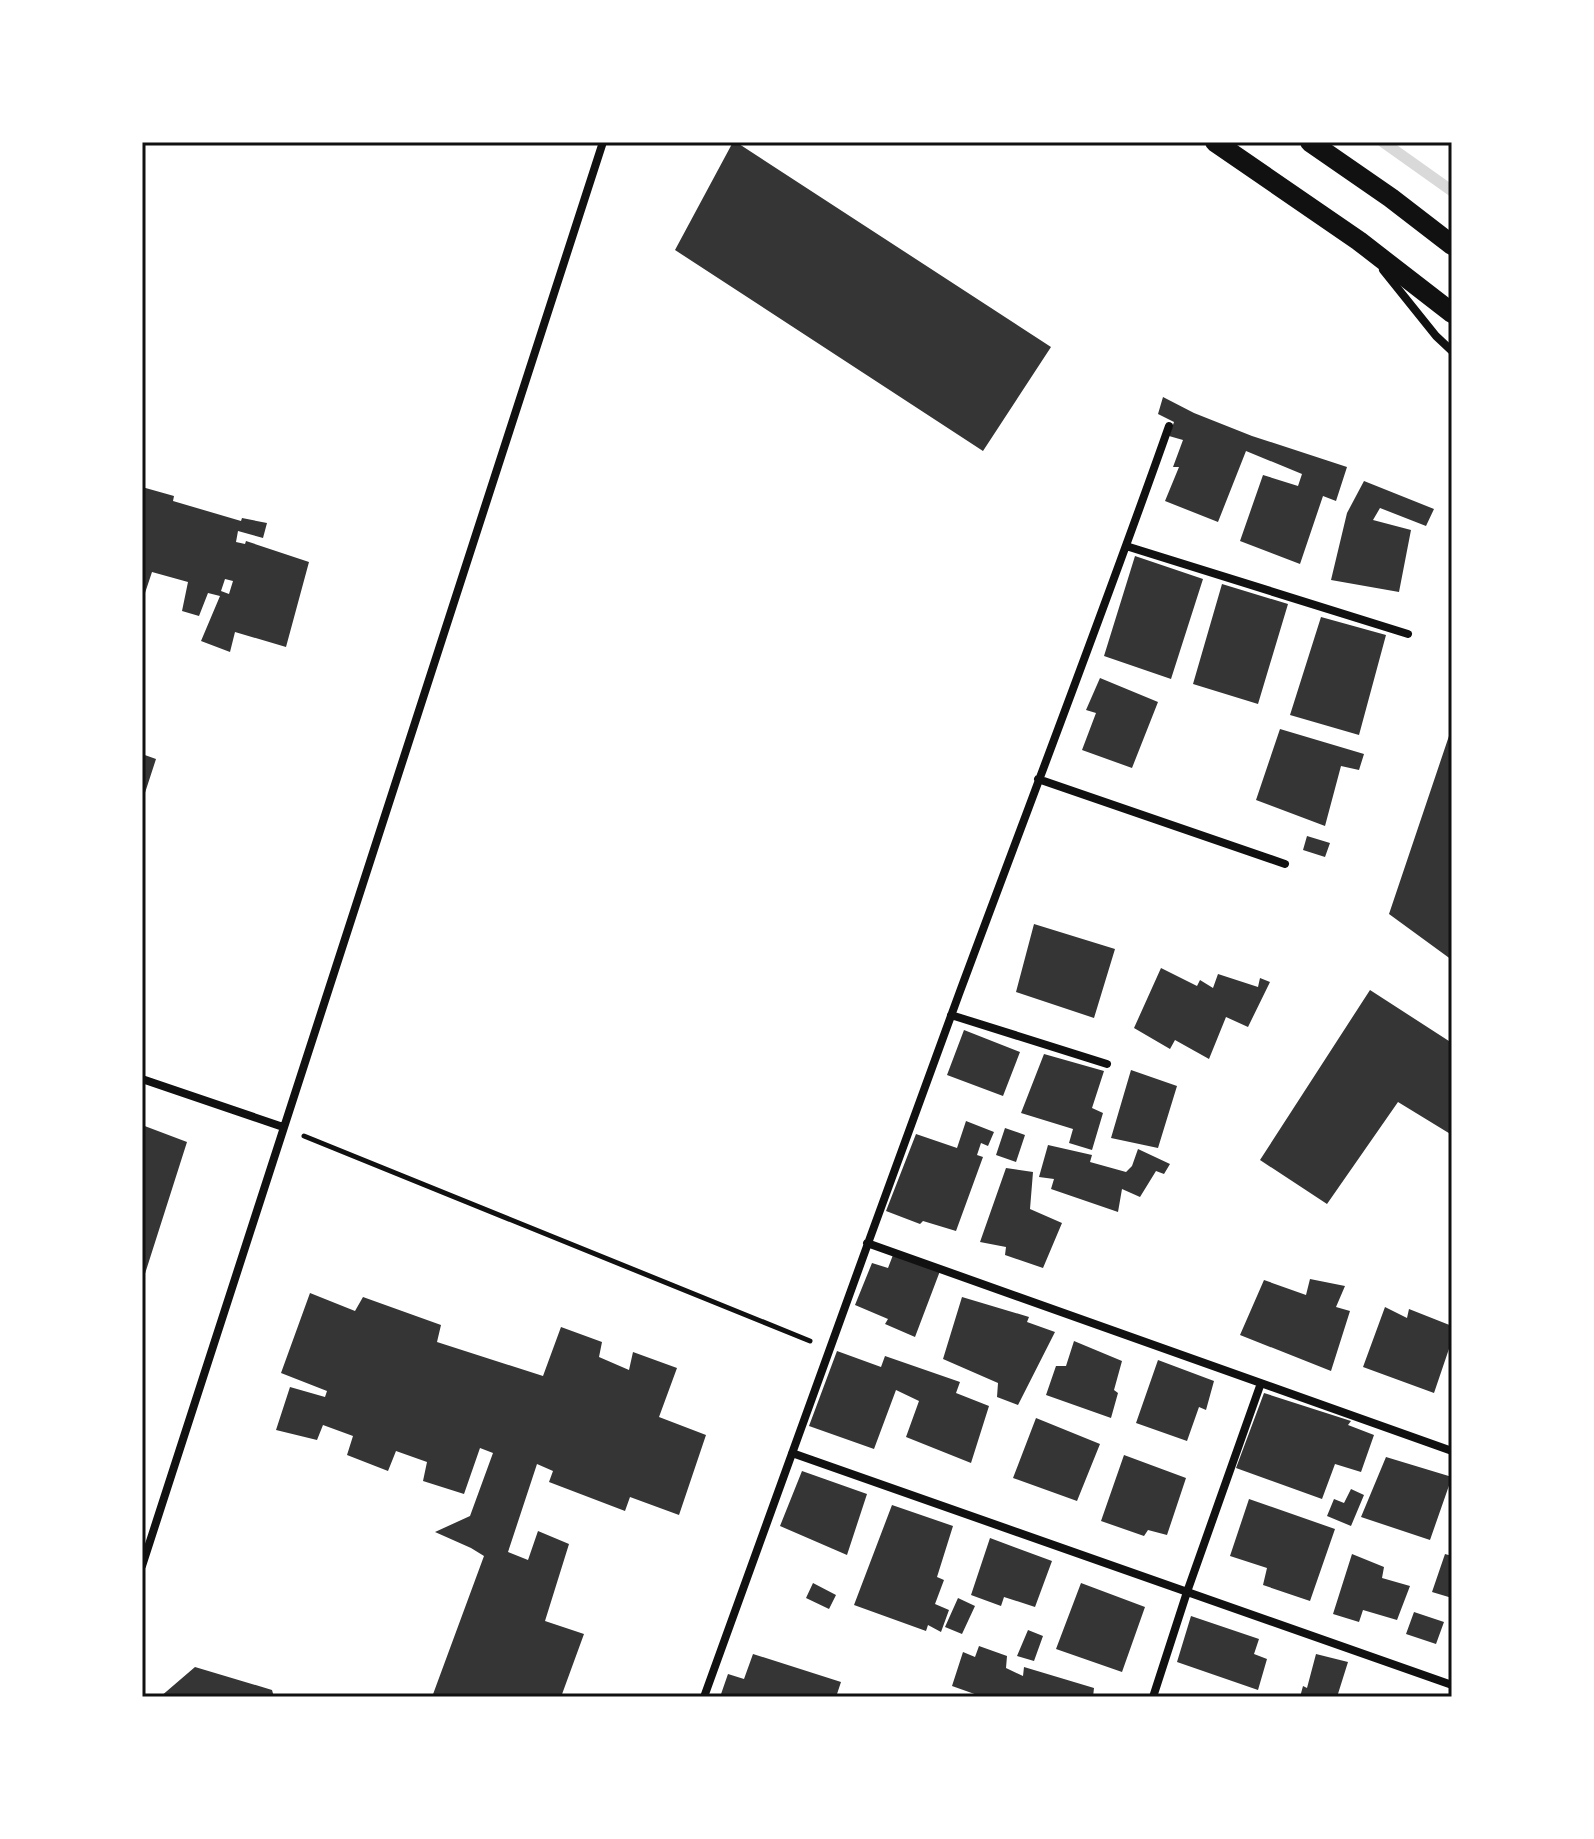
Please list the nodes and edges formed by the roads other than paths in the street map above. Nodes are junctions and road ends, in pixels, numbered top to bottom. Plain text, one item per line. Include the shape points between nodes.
1 (603, 142) edge
2 (1215, 142) edge
3 (1310, 142) edge
4 (1359, 241) junction
5 (1452, 245) edge
6 (1452, 313) edge
7 (1452, 351) edge
8 (1169, 426) dead end
9 (1126, 546) junction
10 (1408, 634) dead end
11 (1038, 779) junction
12 (1285, 864) dead end
13 (951, 1015) junction
14 (1107, 1064) dead end
15 (142, 1079) edge
16 (283, 1127) junction
17 (867, 1243) junction
18 (1261, 1383) junction
19 (1452, 1451) edge
20 (792, 1453) junction
21 (142, 1566) edge
22 (1187, 1592) junction
23 (1452, 1685) edge
24 (704, 1697) edge
25 (1153, 1697) edge

1 - 16 street
2 - 4 main road
3 - 5 main road
4 - 6 main road
4 - 7 street
8 - 9 street
9 - 10 street
9 - 11 street
11 - 12 street
11 - 13 street
13 - 14 street
13 - 17 street
15 - 16 street
16 - 21 street
17 - 18 street
17 - 20 street
18 - 19 street
18 - 22 street
20 - 22 street
20 - 24 street
22 - 23 street
22 - 25 street

